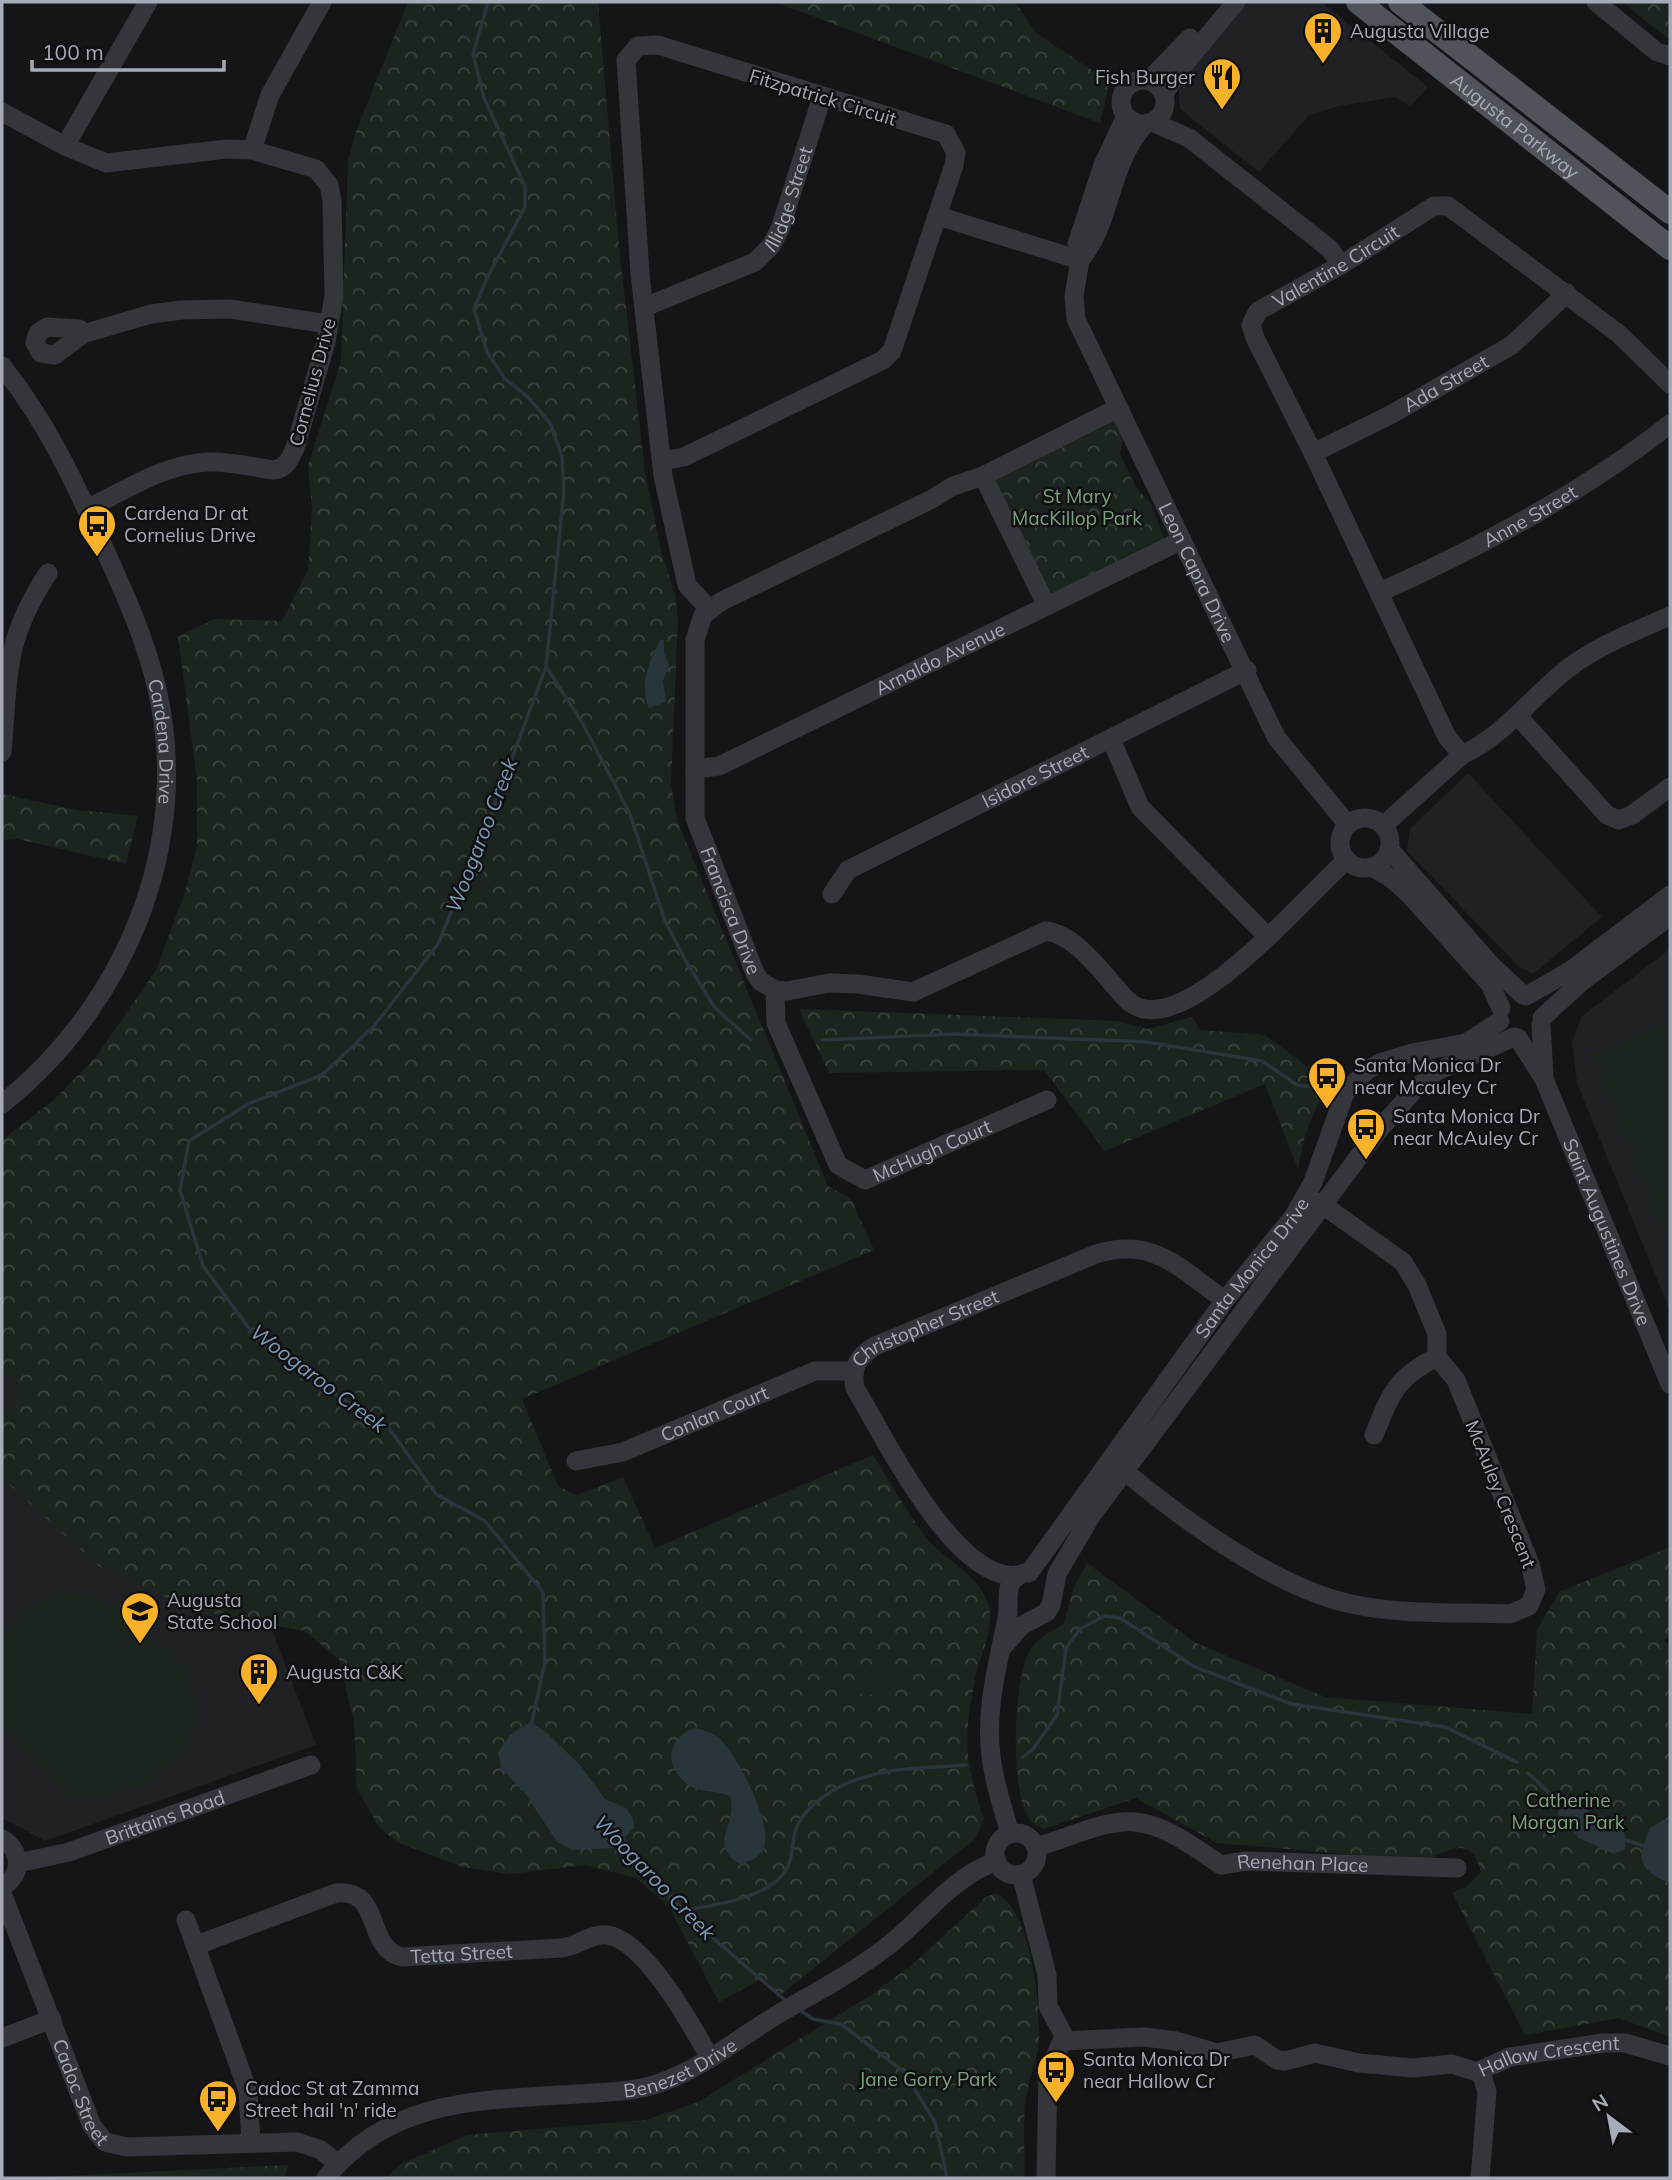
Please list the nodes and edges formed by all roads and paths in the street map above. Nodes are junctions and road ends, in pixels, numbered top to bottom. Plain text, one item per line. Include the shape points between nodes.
1 (148, 2) edge
2 (322, 2) edge
3 (1219, 2) edge
4 (1236, 2) edge
5 (1358, 2) edge
6 (1400, 2) edge
7 (1595, 2) edge
8 (1670, 56) edge
9 (1149, 80) junction
10 (822, 97) junction
11 (1165, 100) junction
12 (2, 112) edge
13 (1126, 116) junction
14 (1149, 123) junction
15 (1189, 138) junction
16 (65, 146) junction
17 (252, 150) junction
18 (1670, 212) edge
19 (938, 216) junction
20 (1670, 248) edge
21 (1080, 260) junction
22 (1341, 265) junction
23 (1567, 293) junction
24 (645, 307) junction
25 (328, 324) junction
26 (83, 334) dead end
27 (6, 379) edge
28 (1670, 384) edge
29 (1118, 408) junction
30 (1670, 424) edge
31 (1313, 453) junction
32 (662, 461) junction
33 (984, 476) junction
34 (87, 509) junction
35 (1182, 540) junction
36 (48, 573) dead end
37 (1380, 592) junction
38 (1046, 604) junction
39 (709, 609) junction
40 (1670, 616) edge
41 (1247, 670) junction
42 (1517, 715) junction
43 (1111, 739) junction
44 (2, 752) edge
45 (1462, 755) junction
46 (695, 769) junction
47 (1670, 787) edge
48 (1348, 825) junction
49 (1384, 825) junction
50 (1390, 850) junction
51 (1347, 860) junction
52 (1372, 867) junction
53 (832, 894) dead end
54 (1670, 895) edge
55 (1670, 916) edge
56 (1267, 936) junction
57 (775, 990) junction
58 (1524, 995) junction
59 (1500, 1014) junction
60 (1541, 1021) junction
61 (1516, 1038) junction
62 (1544, 1079) junction
63 (1047, 1100) dead end
64 (2, 1104) edge
65 (1315, 1201) junction
66 (1226, 1300) junction
67 (1437, 1357) junction
68 (853, 1371) junction
69 (1670, 1384) edge
70 (1374, 1435) dead end
71 (576, 1461) dead end
72 (1117, 1466) junction
73 (987, 1570) junction
74 (1024, 1574) junction
75 (1052, 1590) junction
76 (1008, 1601) junction
77 (1033, 1619) junction
78 (1000, 1649) junction
79 (311, 1765) dead end
80 (1010, 1834) junction
81 (2, 1839) edge
82 (1036, 1847) junction
83 (997, 1861) junction
84 (18, 1863) junction
85 (1457, 1868) dead end
86 (1021, 1874) junction
87 (2, 1890) edge
88 (187, 1920) dead end
89 (197, 1945) junction
90 (52, 2019) junction
91 (2, 2038) edge
92 (1063, 2041) junction
93 (1670, 2056) edge
94 (710, 2058) junction
95 (1481, 2071) junction
96 (251, 2142) junction
97 (332, 2171) edge
98 (1045, 2178) edge
99 (1480, 2178) edge

1 - 16 street
2 - 17 street via 270,95
3 - 9 street
4 - 11 street via 1177,73
5 - 20 main road, Augusta Parkway
6 - 18 main road, Augusta Parkway
7 - 8 street via 1657,52
9 - 11 street
9 - 13 street via 1134,82 1124,91 1121,104
10 - 19 street, Fitzpatrick Circuit via 946,134 956,153
10 - 24 street, Illidge Street via 771,246 755,262
10 - 24 street, Fitzpatrick Circuit via 658,45 632,51 625,77
11 - 14 street
11 - 15 street
12 - 16 street, Cornelius Drive
13 - 14 street
13 - 21 street, Leon Capra Drive via 1103,164 1077,244
14 - 15 street
14 - 21 street, Leon Capra Drive via 1123,153 1093,246
15 - 22 street via 1330,250
16 - 17 street, Cornelius Drive via 106,163
17 - 25 street, Cornelius Drive via 316,169 328,185 334,296
19 - 21 street
19 - 32 street, Fitzpatrick Circuit via 898,340 883,360 684,457
21 - 29 street, Leon Capra Drive via 1073,296 1076,319
22 - 23 street, Valentine Circuit via 1434,206 1448,205
22 - 31 street, Valentine Circuit via 1258,312 1251,324
23 - 28 street, Valentine Circuit via 1619,334
23 - 31 street, Ada Street via 1512,345
24 - 32 street, Fitzpatrick Circuit
25 - 26 street via 204,309 151,314
25 - 34 street, Cornelius Drive via 295,448 280,469 211,461 186,464
27 - 34 street, Cardena Drive via 50,435
29 - 33 street
29 - 35 street, Leon Capra Drive
30 - 37 street, Anne Street via 1573,490 1430,570
31 - 37 street, Valentine Circuit
32 - 39 street, Fitzpatrick Circuit via 687,586
33 - 38 street
33 - 39 street via 953,486
34 - 64 street, Cardena Drive via 141,632 158,692 166,760 163,825 146,899 111,981 72,1037
35 - 38 street, Arnaldo Avenue
35 - 41 street, Leon Capra Drive
36 - 44 street via 27,606 13,641 5,683
37 - 45 street, Valentine Circuit via 1447,737
38 - 46 street, Arnaldo Avenue via 1012,625 719,766
39 - 46 street, Francisca Drive via 699,621 695,640
40 - 42 street via 1592,653 1562,673
41 - 43 street, Isidore Street
41 - 48 street, Leon Capra Drive via 1276,737
42 - 45 street via 1486,743
42 - 47 street via 1607,815 1619,820 1632,815
43 - 53 street, Isidore Street via 848,870
43 - 56 street via 1140,807
45 - 49 street
46 - 57 street, Francisca Drive via 695,818 751,965 760,981
48 - 49 street via 1366,818
48 - 51 street via 1341,836
49 - 50 street
50 - 52 street
50 - 58 street
51 - 52 street via 1358,867
51 - 56 street, Francisca Drive
52 - 59 street via 1407,892 1490,984
54 - 58 street via 1570,971
55 - 60 street via 1580,983
56 - 57 street, Francisca Drive via 1212,987 1166,1010 1148,1011 1130,1003 1066,937 1046,931 921,991 829,983
57 - 63 street, McHugh Court via 776,1023 838,1165 865,1180
58 - 59 street via 1510,998
58 - 60 street via 1538,1004
59 - 61 street via 1506,1032
59 - 65 street, Santa Monica Drive via 1482,1035 1459,1045 1387,1060 1354,1083 1338,1105
60 - 61 street via 1531,1035
60 - 62 street, Saint Augustines Drive
61 - 62 street, Saint Augustines Drive
61 - 65 street, Santa Monica Drive via 1437,1071 1415,1089
62 - 69 street, Saint Augustines Drive
65 - 66 street, Santa Monica Drive
65 - 67 street, McAuley Crescent via 1403,1262 1437,1334
65 - 72 street, Santa Monica Drive
66 - 68 street, Christopher Street via 1158,1253 1125,1247 875,1346 861,1356
66 - 72 street, Santa Monica Drive
67 - 70 street via 1412,1369 1392,1392
67 - 72 street, McAuley Crescent via 1455,1380 1530,1564 1536,1589 1529,1606 1510,1614 1347,1603 1267,1572
68 - 71 street, Conlan Court via 815,1371 623,1452
68 - 73 street, Christopher Street via 855,1388 942,1530
72 - 74 street, Santa Monica Drive
72 - 75 street, Santa Monica Drive via 1065,1557
73 - 74 street via 1006,1577
73 - 76 street, Christopher Street
74 - 75 street via 1044,1577
74 - 76 street, Santa Monica Drive via 1010,1584
75 - 77 street, Santa Monica Drive via 1047,1612
76 - 77 street via 1019,1617
76 - 78 street, Santa Monica Drive
77 - 78 street, Santa Monica Drive
78 - 80 street, Santa Monica Drive via 990,1709 990,1755
79 - 84 street, Brittains Road via 69,1852
80 - 82 street via 1023,1834
80 - 83 street via 996,1847
81 - 84 street via 14,1849
82 - 85 street, Renehan Place via 1136,1822 1194,1846 1222,1865 1246,1861
82 - 86 street via 1033,1867
83 - 86 street via 1009,1874
83 - 94 street, Benezet Drive via 958,1881 886,1947
84 - 87 street via 15,1876
86 - 92 street via 1046,1975 1048,2006 1063,2029
87 - 90 street, Cadoc Street
88 - 89 street
89 - 94 street, Tetta Street via 346,1892 356,1894 384,1946 401,1957 573,1947 609,1935 654,1968
89 - 96 street via 248,2091
90 - 91 street
90 - 96 street, Cadoc Street via 92,2126 105,2142 127,2147
92 - 95 street, Hallow Crescent via 1144,2037 1217,2053 1255,2045 1285,2061 1315,2053 1367,2064 1413,2068 1452,2064
92 - 98 street via 1048,2074
93 - 95 street, Hallow Crescent via 1625,2043 1602,2043 1510,2057
94 - 97 street, Benezet Drive via 680,2075 639,2088 466,2101 429,2109 394,2124
95 - 99 street via 1487,2092
96 - 97 street, Cadoc Street via 304,2143 321,2150

